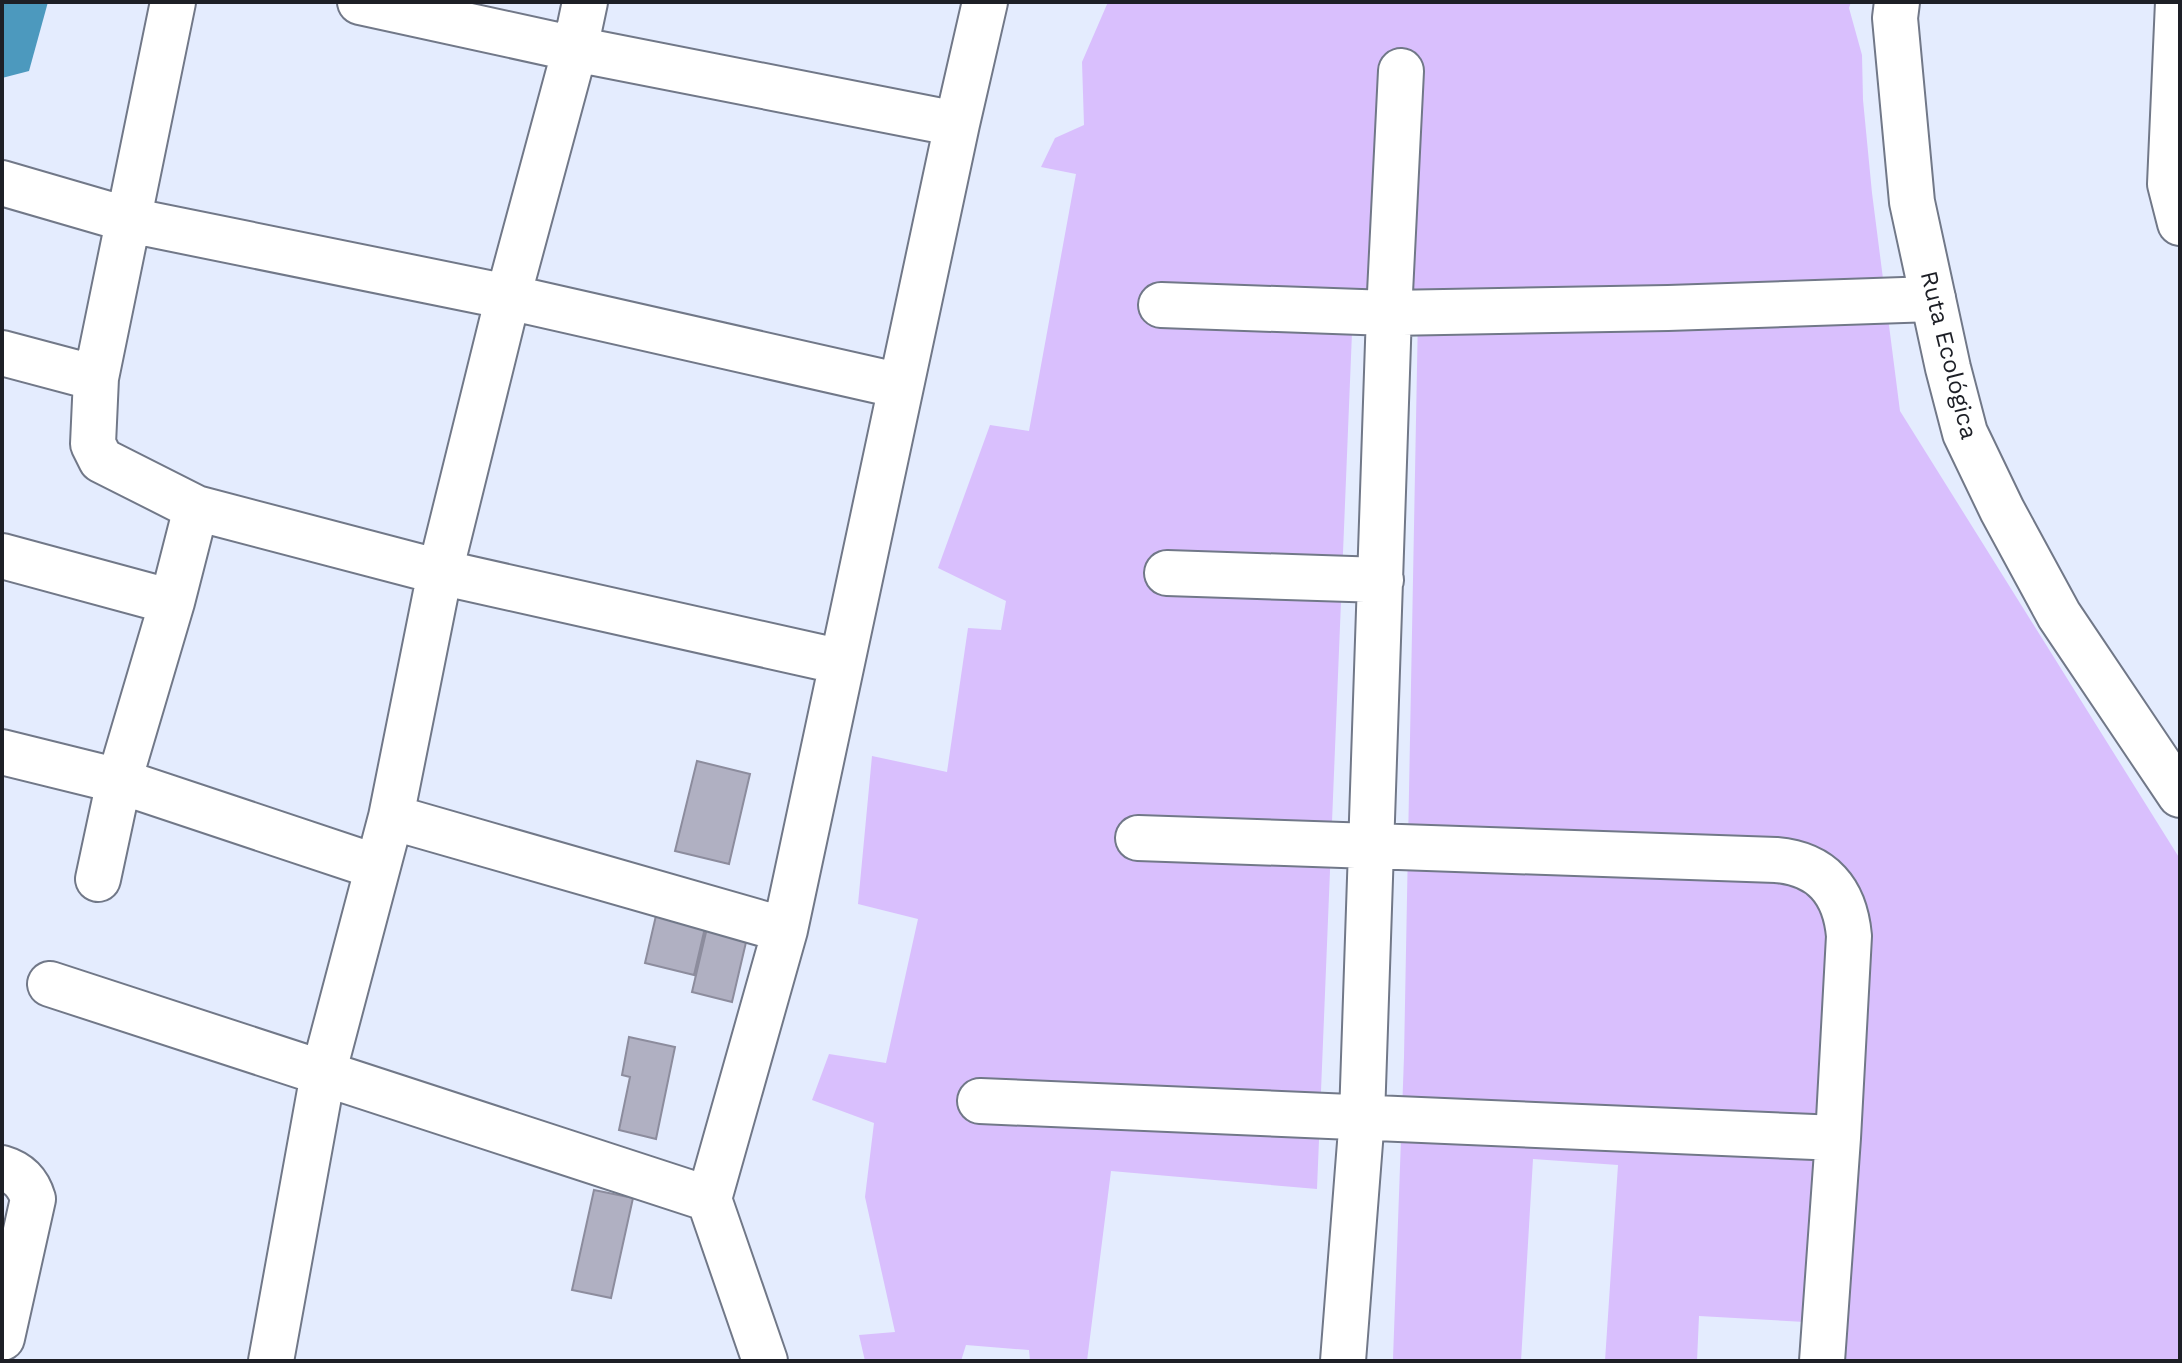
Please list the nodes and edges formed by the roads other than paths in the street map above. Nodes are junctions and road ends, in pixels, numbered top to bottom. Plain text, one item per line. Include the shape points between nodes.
1 (173, 2) edge
2 (360, 2) edge
3 (585, 2) edge
4 (985, 2) edge
5 (1897, 2) edge
6 (2178, 2) edge
7 (575, 49) junction
8 (1401, 71) dead end
9 (957, 124) junction
10 (2, 183) edge
11 (129, 220) junction
12 (2180, 223) edge
13 (508, 297) junction
14 (1933, 299) junction
15 (1161, 305) dead end
16 (1389, 313) junction
17 (2, 353) edge
18 (96, 378) junction
19 (901, 386) junction
20 (196, 508) junction
21 (2, 556) edge
22 (440, 572) junction
23 (1167, 573) dead end
24 (1381, 580) junction
25 (172, 602) junction
26 (842, 662) junction
27 (2, 752) edge
28 (119, 781) junction
29 (2180, 795) edge
30 (391, 817) junction
31 (1138, 838) dead end
32 (1371, 847) junction
33 (377, 867) junction
34 (98, 879) dead end
35 (785, 930) junction
36 (50, 984) dead end
37 (323, 1074) junction
38 (980, 1101) dead end
39 (1362, 1117) junction
40 (1838, 1138) junction
41 (2, 1168) edge
42 (709, 1199) junction
43 (2, 1338) edge
44 (271, 1361) edge
45 (765, 1361) edge
46 (1343, 1361) edge
47 (1822, 1361) edge

1 - 11 street
2 - 7 street
3 - 7 street
4 - 9 street
5 - 14 street, Ruta Ecológica via 1912,202
6 - 12 street via 2170,184
7 - 9 street
7 - 13 street
8 - 16 street
9 - 19 street
10 - 11 street
11 - 13 street
11 - 18 street
13 - 19 street
13 - 22 street
14 - 16 street
14 - 29 street, Ruta Ecológica via 1965,433 1996,498 2059,615
15 - 16 street
16 - 24 street
17 - 18 street
18 - 20 street via 93,444 101,460
19 - 26 street
20 - 22 street
20 - 25 street
21 - 25 street
22 - 26 street
22 - 30 street
23 - 24 street
24 - 32 street
25 - 28 street
26 - 35 street
27 - 28 street
28 - 33 street
28 - 34 street
30 - 33 street
30 - 35 street
31 - 32 street
32 - 39 street
32 - 40 street via 1776,860 1817,872 1844,907 1849,936
33 - 37 street
35 - 42 street
36 - 37 street
37 - 42 street
37 - 44 street
38 - 39 street
39 - 40 street
39 - 46 street
40 - 47 street
41 - 43 street via 21,1177 33,1199
42 - 45 street

